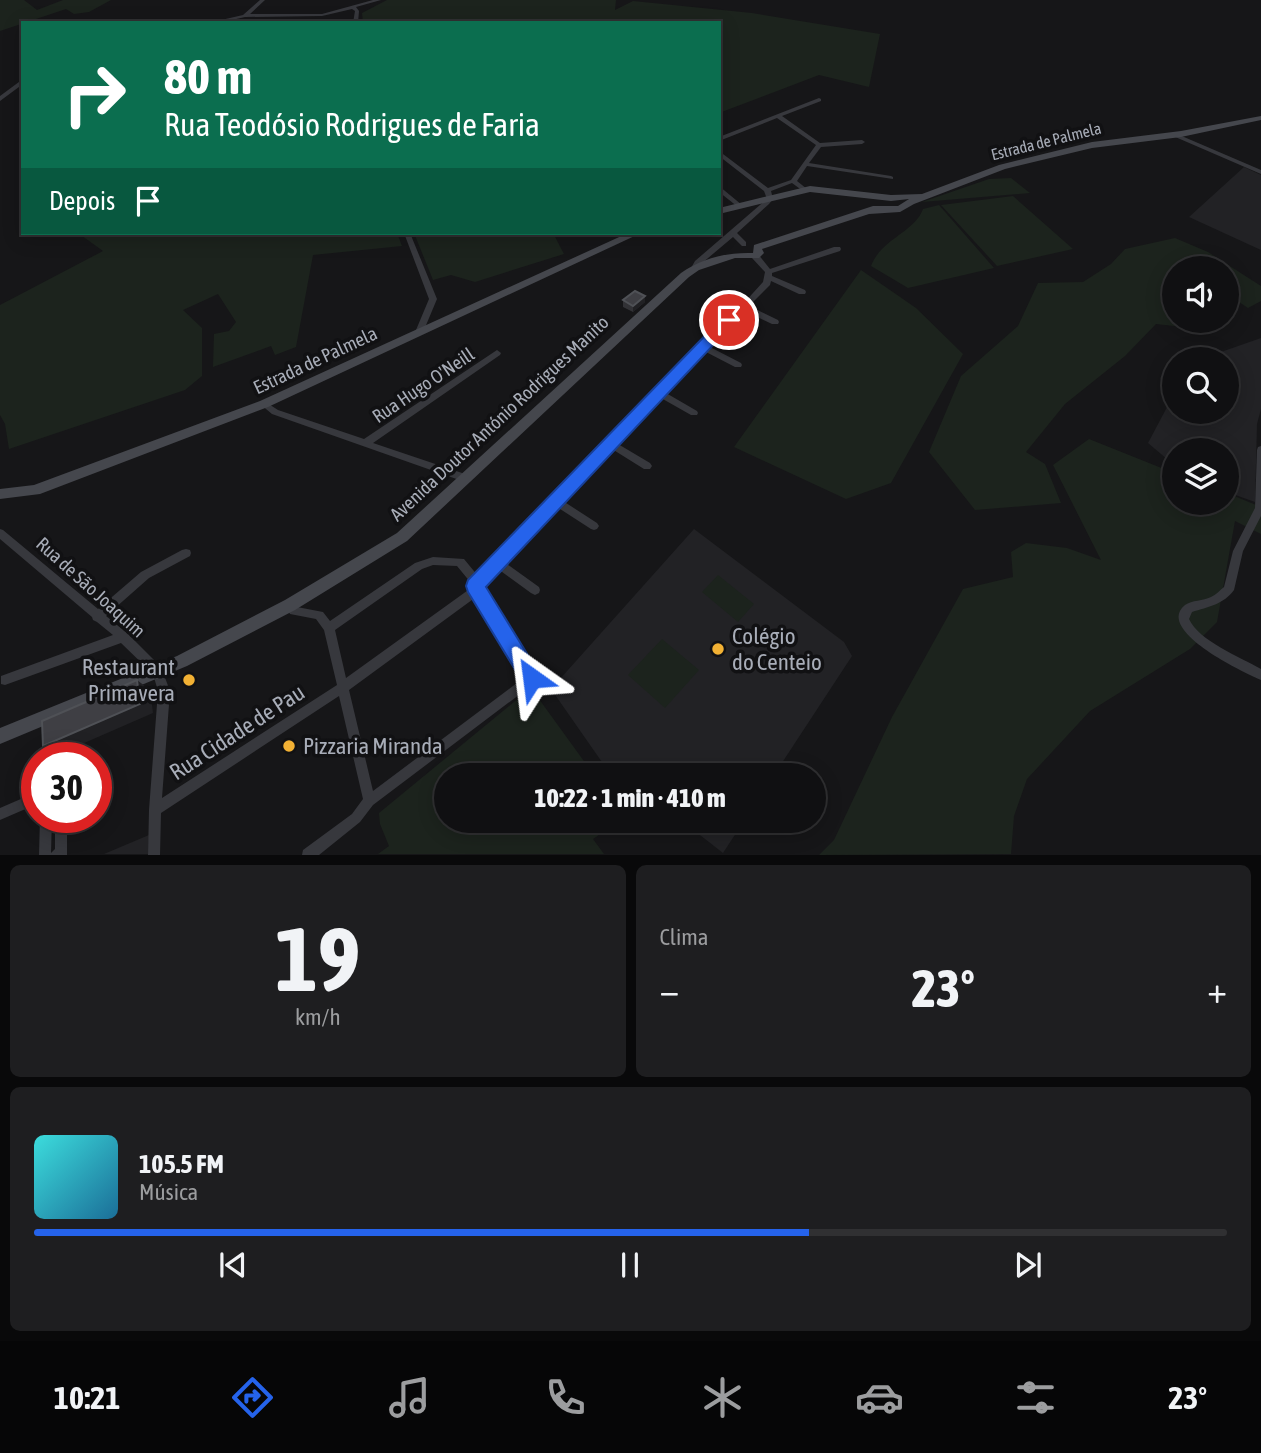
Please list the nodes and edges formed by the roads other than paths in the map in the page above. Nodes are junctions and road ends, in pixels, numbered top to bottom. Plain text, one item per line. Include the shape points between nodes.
1 (263, 0) edge
2 (379, 0) edge
3 (355, 8) junction
4 (244, 16) junction
5 (220, 21) edge
6 (355, 21) edge
7 (21, 83) edge
8 (0, 99) edge
9 (819, 100) dead end
10 (778, 116) junction
11 (1261, 118) edge
12 (1175, 135) junction
13 (721, 138) edge
14 (862, 142) dead end
15 (819, 145) junction
16 (721, 155) edge
17 (805, 164) junction
18 (1261, 172) edge
19 (891, 178) dead end
20 (793, 181) junction
21 (721, 190) edge
22 (805, 190) junction
23 (769, 194) junction
24 (930, 194) junction
25 (888, 201) junction
26 (740, 206) junction
27 (899, 208) junction
28 (721, 211) edge
29 (870, 211) junction
30 (733, 233) junction
31 (408, 235) edge
32 (632, 235) edge
33 (742, 249) junction
34 (837, 249) dead end
35 (756, 252) junction
36 (695, 268) junction
37 (769, 275) junction
38 (802, 292) dead end
39 (742, 306) junction
40 (775, 322) dead end
41 (420, 330) junction
42 (703, 347) junction
43 (497, 354) dead end
44 (738, 365) dead end
45 (659, 393) junction
46 (264, 404) junction
47 (694, 413) dead end
48 (366, 443) junction
49 (611, 444) junction
50 (1261, 450) edge
51 (647, 466) dead end
52 (465, 478) junction
53 (0, 494) edge
54 (556, 502) junction
55 (594, 526) dead end
56 (0, 533) edge
57 (186, 553) dead end
58 (497, 563) junction
59 (477, 586) junction
60 (535, 590) dead end
61 (290, 604) junction
62 (97, 617) junction
63 (329, 628) junction
64 (123, 637) junction
65 (157, 671) junction
66 (1261, 675) edge
67 (5, 680) dead end
68 (342, 688) junction
69 (0, 736) edge
70 (369, 801) junction
71 (21, 805) edge
72 (155, 810) junction
73 (0, 814) edge
74 (46, 833) edge
75 (61, 833) edge
76 (45, 855) edge
77 (57, 855) edge
78 (154, 855) edge
79 (308, 855) edge

1 - 4 street
2 - 3 street
3 - 4 street via 312,16
3 - 6 street
4 - 5 street
7 - 8 street
9 - 10 street
10 - 13 street
10 - 15 street
11 - 12 street, Estrada de Palmela
12 - 18 street
12 - 24 street, Estrada de Palmela via 1092,145 1002,167
14 - 15 street
15 - 17 street
16 - 23 street
17 - 19 street
17 - 20 street
20 - 22 street
20 - 23 street
21 - 26 street
22 - 23 street
22 - 25 street
23 - 26 street
23 - 30 street, Avenida Doutor António Rodrigues Manito via 760,209
24 - 25 street, Estrada de Palmela
24 - 27 street, Estrada de Palmela
25 - 27 street
25 - 29 street
26 - 28 street
27 - 29 street
29 - 35 street
30 - 33 street
30 - 36 street, Avenida Doutor António Rodrigues Manito
31 - 41 street via 433,299
32 - 41 street, Estrada de Palmela
33 - 35 street
33 - 36 street
34 - 37 street
35 - 37 street
36 - 52 street, Avenida Doutor António Rodrigues Manito
37 - 38 street
37 - 39 street, Rua Cidade de Pau
39 - 40 street
39 - 42 street, Rua Cidade de Pau
41 - 46 street, Estrada de Palmela
42 - 44 street
42 - 45 street, Rua Cidade de Pau
43 - 48 street, Rua Hugo O'Neill
45 - 47 street
45 - 49 street, Rua Cidade de Pau
46 - 48 street via 275,412
46 - 53 street, Estrada de Palmela via 35,490
48 - 52 street
49 - 51 street
49 - 54 street, Rua Cidade de Pau
50 - 66 street via 1260,508 1238,551 1229,590 1220,598 1189,608 1184,618 1198,638
52 - 61 street, Avenida Doutor António Rodrigues Manito via 402,537
54 - 55 street
54 - 58 street, Rua Cidade de Pau
56 - 62 street, Rua de São Joaquim
57 - 62 street via 145,575
58 - 59 street, Rua Cidade de Pau
58 - 60 street
59 - 63 street via 460,562 426,563
59 - 68 street, Rua Cidade de Pau
59 - 70 street via 532,678
61 - 63 street via 294,611 319,615
61 - 65 street, Avenida Doutor António Rodrigues Manito
62 - 64 street, Rua de São Joaquim
63 - 68 street
64 - 65 street, Rua de São Joaquim
64 - 67 street
65 - 69 street, Avenida Doutor António Rodrigues Manito
65 - 72 street via 164,691
68 - 70 street
68 - 72 street, Rua Cidade de Pau
70 - 79 street via 356,818
71 - 73 street
72 - 78 street
74 - 76 street
75 - 77 street via 61,853

